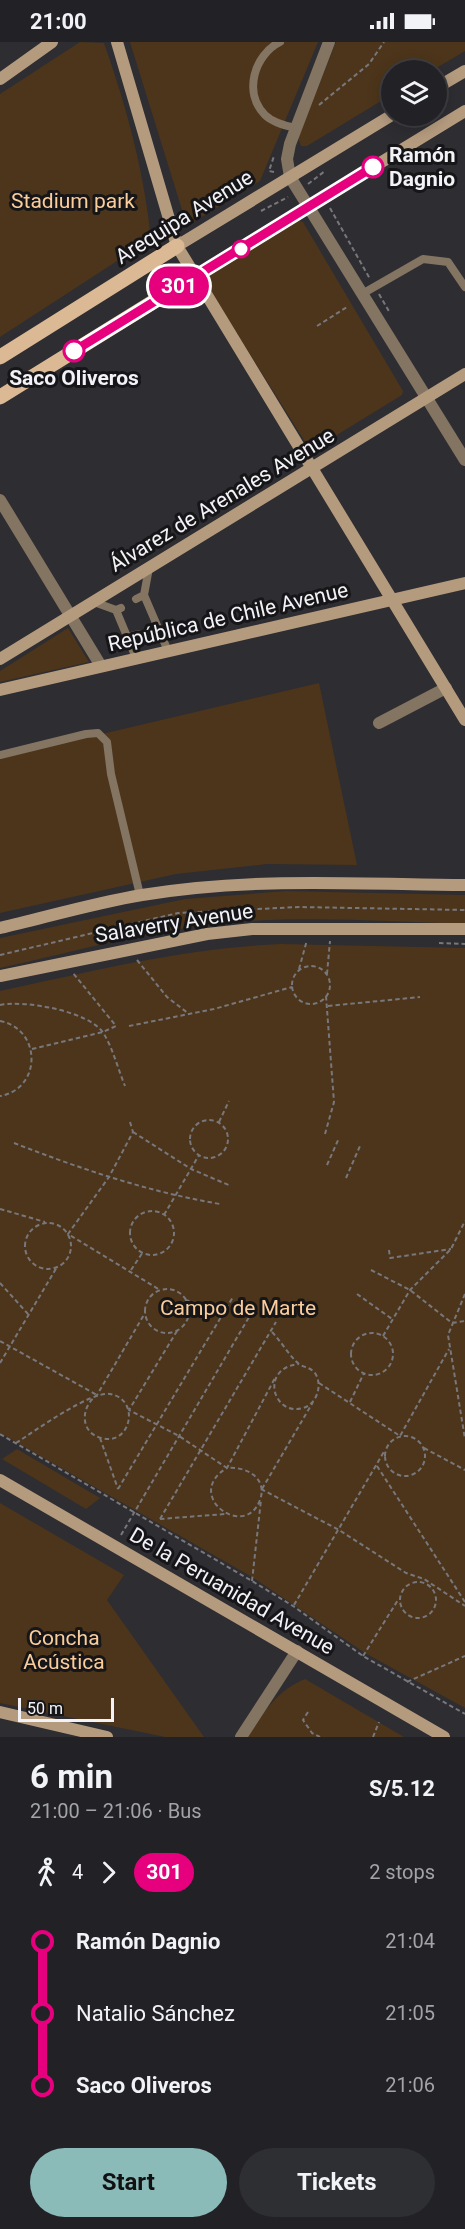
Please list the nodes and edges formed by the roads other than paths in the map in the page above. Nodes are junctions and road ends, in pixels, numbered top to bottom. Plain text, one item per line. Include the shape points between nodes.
1 (52, 42) edge
2 (117, 42) edge
3 (280, 42) edge
4 (329, 42) edge
5 (465, 70) edge
6 (0, 79) edge
7 (447, 81) edge
8 (465, 111) edge
9 (381, 122) edge
10 (296, 128) junction
11 (290, 177) junction
12 (308, 207) junction
13 (177, 246) junction
14 (195, 276) junction
15 (465, 287) edge
16 (362, 294) junction
17 (0, 357) edge
18 (465, 374) edge
19 (0, 397) edge
20 (427, 398) junction
21 (465, 460) edge
22 (312, 468) junction
23 (0, 500) edge
24 (149, 568) junction
25 (465, 583) edge
26 (393, 600) junction
27 (94, 602) junction
28 (71, 616) junction
29 (138, 634) dead end
30 (128, 637) junction
31 (168, 651) junction
32 (136, 658) junction
33 (0, 659) edge
34 (101, 666) junction
35 (0, 690) edge
36 (449, 692) junction
37 (465, 704) edge
38 (465, 720) edge
39 (379, 723) dead end
40 (0, 755) edge
41 (465, 885) edge
42 (140, 895) junction
43 (0, 928) edge
44 (465, 929) edge
45 (0, 976) edge
46 (0, 1480) edge
47 (297, 1651) junction
48 (0, 1712) edge
49 (107, 1737) edge
50 (241, 1737) edge
51 (444, 1737) edge

1 - 6 main road
2 - 13 main road
3 - 10 lane via 259,60 253,89 266,116
4 - 10 street
5 - 7 main road
8 - 12 main road
9 - 11 main road, Arequipa Avenue
10 - 11 street via 287,159
11 - 12 street
11 - 13 main road, Arequipa Avenue
12 - 14 main road
12 - 16 street
13 - 14 main road
13 - 17 main road, Arequipa Avenue
14 - 19 main road
14 - 22 main road
15 - 16 lane via 448,262 423,259
16 - 20 street
18 - 20 main road, Álvarez de Arenales Avenue
20 - 21 street
20 - 22 main road, Álvarez de Arenales Avenue
22 - 24 main road, Álvarez de Arenales Avenue
22 - 26 main road
23 - 28 street
24 - 27 main road, Álvarez de Arenales Avenue
24 - 31 lane via 140,597
25 - 26 main road, República de Chile Avenue
26 - 31 main road, República de Chile Avenue
26 - 36 main road
27 - 28 main road, Álvarez de Arenales Avenue
27 - 30 lane via 118,609
28 - 33 main road, Álvarez de Arenales Avenue
28 - 34 street
29 - 30 lane
30 - 32 lane
31 - 32 main road, República de Chile Avenue
32 - 34 main road, República de Chile Avenue
34 - 35 main road, República de Chile Avenue
36 - 37 main road
36 - 38 main road
36 - 39 street
40 - 42 lane via 86,734 98,733 107,742
41 - 42 main road, Salaverry Avenue via 283,882
42 - 43 main road, Salaverry Avenue
44 - 45 main road, Salaverry Avenue via 252,928
46 - 47 main road, De la Peruanidad Avenue
47 - 50 street
47 - 51 main road, De la Peruanidad Avenue
48 - 49 main road

